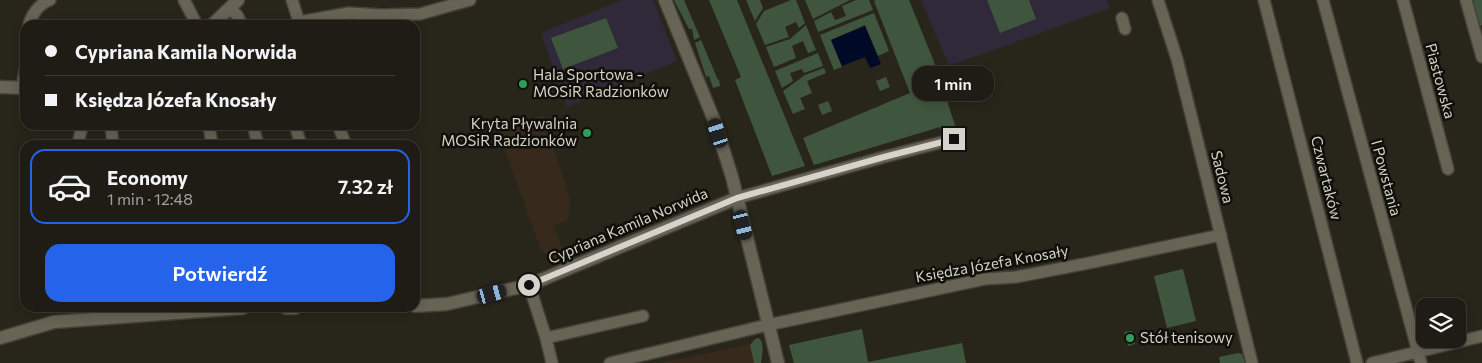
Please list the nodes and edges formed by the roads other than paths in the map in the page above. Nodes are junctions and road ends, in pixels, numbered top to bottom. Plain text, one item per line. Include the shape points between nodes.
1 (50, 0) edge
2 (184, 0) edge
3 (292, 0) edge
4 (470, 0) edge
5 (665, 0) edge
6 (1158, 0) edge
7 (1264, 0) edge
8 (1323, 0) edge
9 (1403, 0) edge
10 (1466, 0) edge
11 (234, 4) edge
12 (31, 20) edge
13 (194, 20) edge
14 (217, 20) edge
15 (240, 20) edge
16 (299, 20) edge
17 (318, 20) edge
18 (1478, 30) edge
19 (1482, 57) edge
20 (0, 87) edge
21 (20, 88) edge
22 (954, 139) dead end
23 (1448, 169) dead end
24 (737, 198) junction
25 (1221, 235) junction
26 (529, 285) junction
27 (420, 306) edge
28 (127, 312) edge
29 (96, 313) edge
30 (643, 316) dead end
31 (768, 326) junction
32 (1482, 336) edge
33 (0, 338) edge
34 (546, 338) junction
35 (1418, 351) junction
36 (653, 358) edge
37 (552, 363) edge
38 (610, 363) edge
39 (778, 363) edge
40 (1252, 363) edge
41 (1358, 363) edge
42 (1372, 363) edge
43 (1421, 363) edge

1 - 12 street via 36,10
2 - 13 street
3 - 16 street
4 - 17 street via 420,14 349,13
5 - 24 street via 714,120
6 - 25 street, Sadowa via 1177,60
7 - 41 street, Czwartaków
8 - 35 street, I Powstania
9 - 23 street, Piastowska
10 - 18 street
11 - 14 street
11 - 15 street
18 - 19 street
20 - 21 street
22 - 24 street
24 - 26 street, Cypriana Kamila Norwida
24 - 31 street
25 - 31 street, Księdza Józefa Knosały via 1089,264 985,279
25 - 40 street, Sadowa
26 - 27 street, Cypriana Kamila Norwida via 447,304
26 - 34 street
28 - 29 street
29 - 33 street
30 - 34 street
31 - 36 street, Księdza Józefa Knosały
31 - 39 street
32 - 35 street
34 - 37 street
35 - 42 street
35 - 43 street, I Powstania
36 - 38 street, Księdza Józefa Knosały

